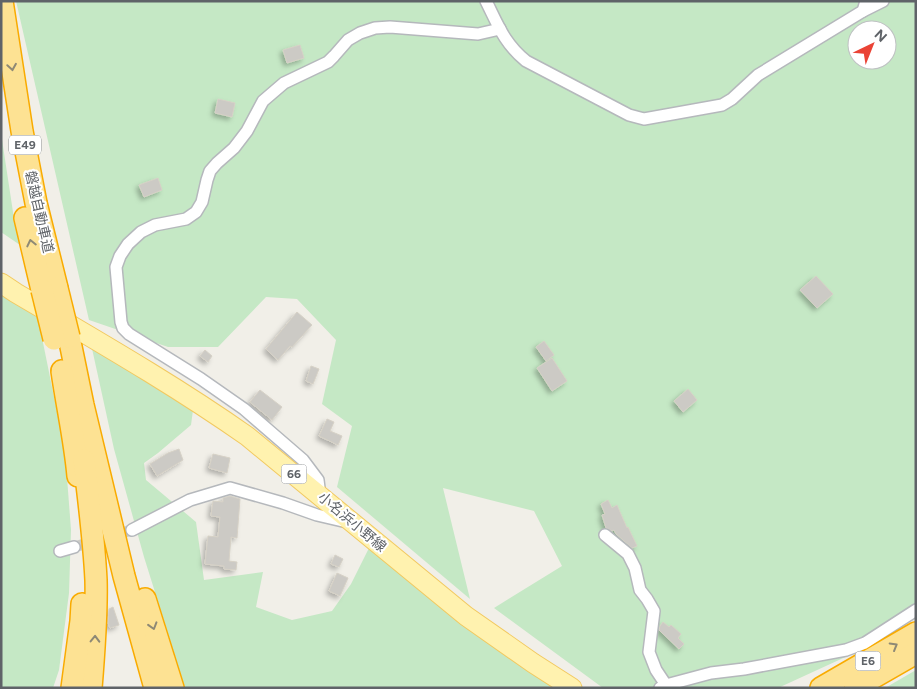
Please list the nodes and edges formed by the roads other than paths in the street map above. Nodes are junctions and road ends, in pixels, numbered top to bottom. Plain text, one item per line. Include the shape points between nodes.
1 (2, 1) edge
2 (486, 1) edge
3 (882, 1) edge
4 (864, 6) edge
5 (500, 29) junction
6 (1, 93) edge
7 (1, 283) edge
8 (50, 289) junction
9 (68, 366) junction
10 (320, 496) junction
11 (354, 524) junction
12 (132, 530) tunnel mouth
13 (606, 535) dead end
14 (74, 547) tunnel mouth
15 (60, 550) dead end
16 (916, 610) edge
17 (916, 633) edge
18 (916, 653) edge
19 (663, 686) edge
20 (72, 688) edge
21 (91, 688) edge
22 (155, 688) edge
23 (172, 688) edge
24 (572, 688) edge
25 (821, 688) edge
26 (856, 688) edge

1 -> 8 highway, 磐越自動車道 / E49
2 - 5 street
3 - 4 street
4 - 5 street via 758,75 722,105 644,119 629,115 526,61 515,52
5 - 10 street via 478,34 375,28 348,40 328,62 284,83 263,101 247,131 210,171 196,212 186,219 156,225 141,232 120,256 116,267 121,322 128,334 244,409 303,460 318,480
8 -> 6 highway, 磐越自動車道 / E49 via 23,209
7 - 10 main road, 小名浜小野線 / 66 via 210,410
8 - 9 highway, 磐越自動車道 / E49, bridge
9 - 20 highway via 68,410 83,530 81,621
21 -> 9 highway via 96,581 82,452
9 - 22 highway via 83,405
9 -> 23 highway via 88,402
10 - 11 main road, 小名浜小野線 / 66
11 - 12 street via 230,488 190,500
11 - 24 main road, 小名浜小野線 / 66 via 466,616
13 - 19 street via 628,554 640,590 654,611 649,652
14 - 15 street
16 - 19 street via 865,643 846,650 711,673
25 -> 17 highway, E6
18 - 26 highway, E6

